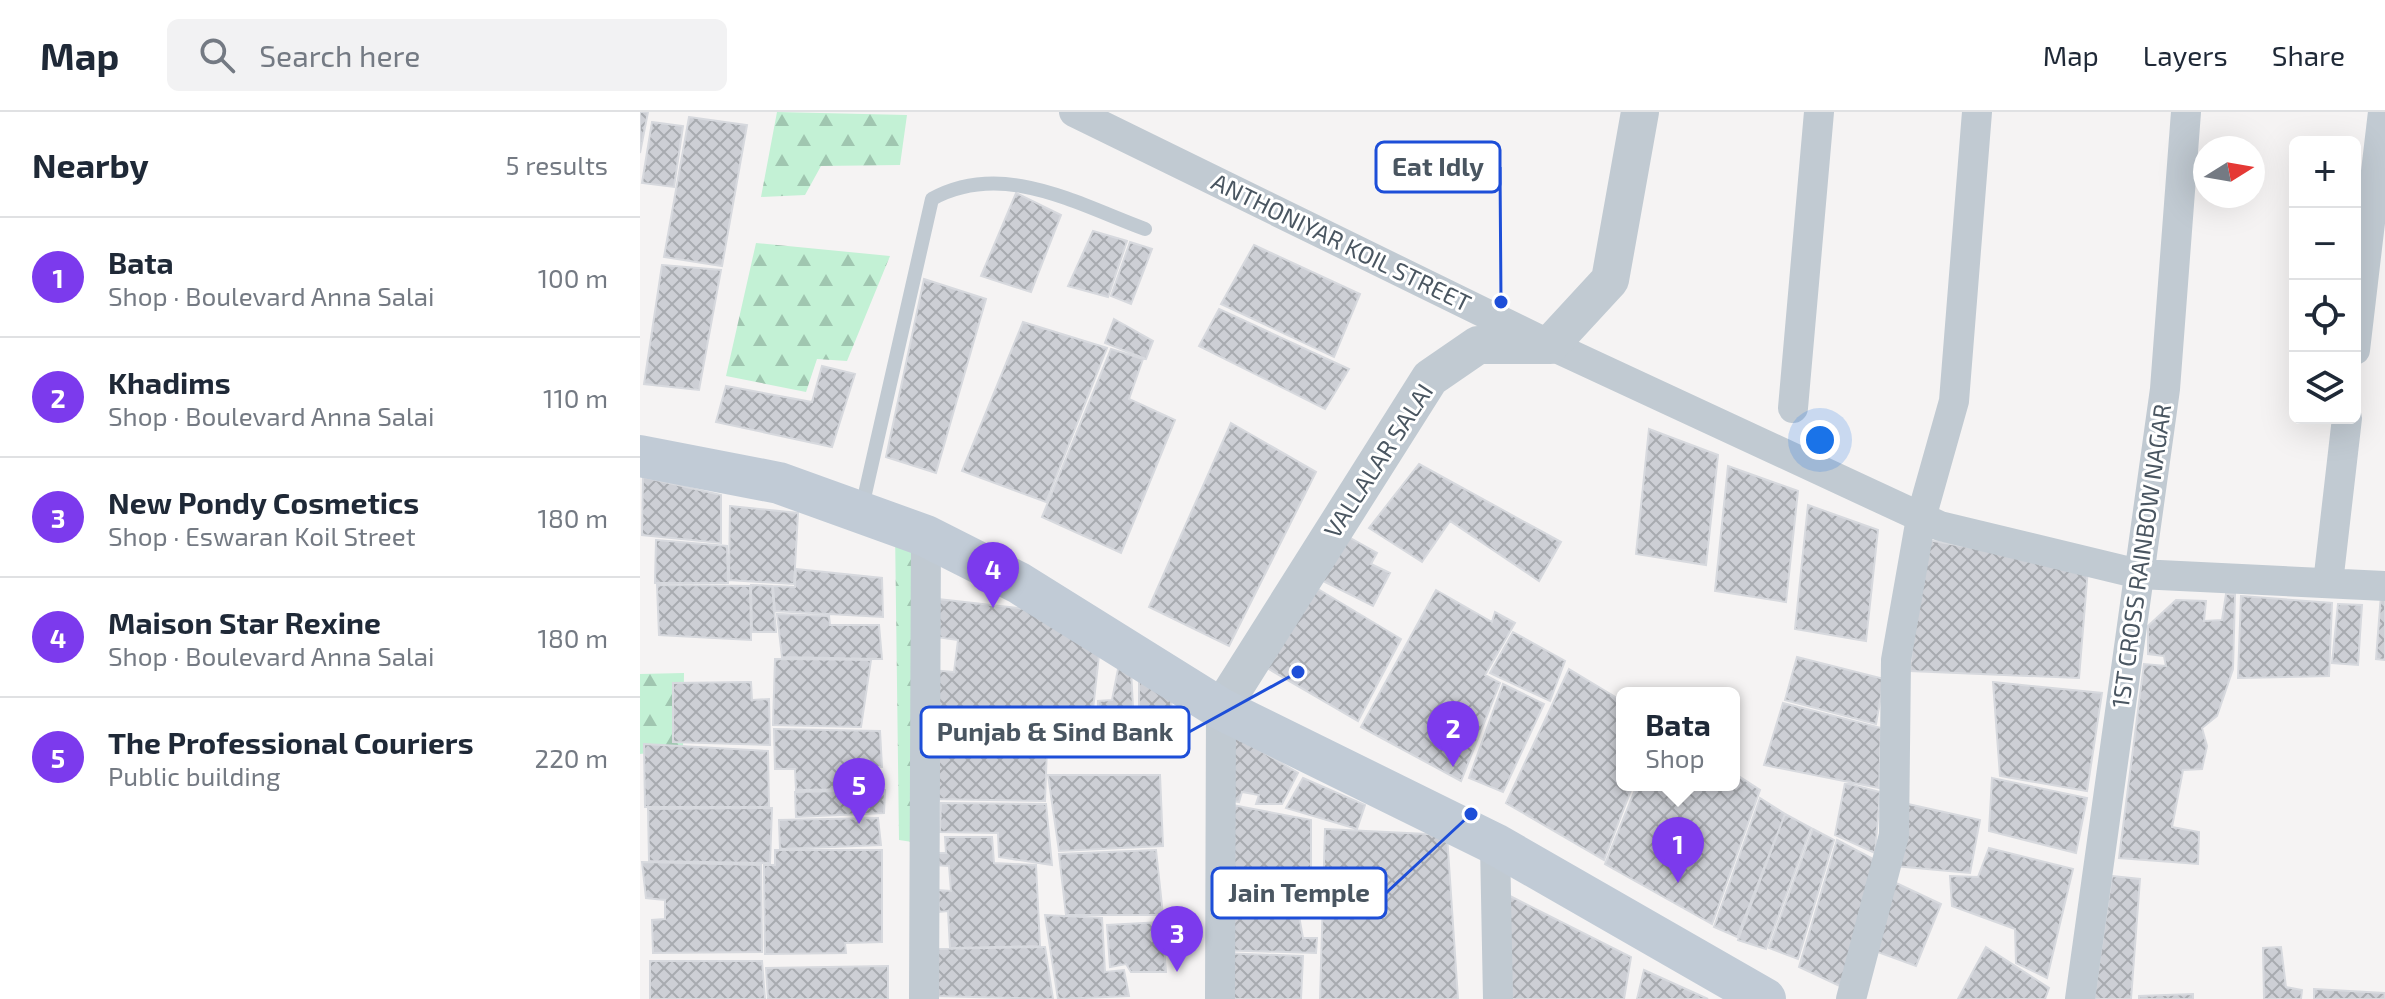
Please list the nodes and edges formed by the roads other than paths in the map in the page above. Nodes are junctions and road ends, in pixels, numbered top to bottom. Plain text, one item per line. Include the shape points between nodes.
1 (1074, 112) edge
2 (1640, 112) edge
3 (1819, 112) edge
4 (1977, 112) edge
5 (2186, 112) edge
6 (2383, 112) edge
7 (1145, 229) dead end
8 (2361, 299) edge
9 (1550, 345) junction
10 (1793, 408) dead end
11 (2346, 424) edge
12 (640, 456) edge
13 (861, 512) junction
14 (1921, 518) junction
15 (926, 536) junction
16 (2139, 574) junction
17 (2328, 583) junction
18 (2385, 586) edge
19 (1221, 709) junction
20 (1495, 844) junction
21 (924, 999) edge
22 (1220, 999) edge
23 (1498, 999) edge
24 (1765, 999) edge
25 (1851, 999) edge
26 (2080, 999) edge

1 - 9 street, ANTHONIYAR KOIL STREET
2 - 9 street via 1610,280
3 - 10 street
4 - 14 street via 1954,401
5 - 16 street, 1ST CROSS RAINBOW NAGAR via 2165,389
6 - 8 street
7 - 13 lane via 1028,186 985,181 953,187 932,199
9 - 14 street, ANTHONIYAR KOIL STREET
9 - 19 street, VALLALAR SALAI via 1478,345 1430,378
11 - 17 street
12 - 13 main road via 779,483
13 - 15 main road
14 - 16 street, ANTHONIYAR KOIL STREET
14 - 25 street via 1896,660 1894,835
15 - 19 main road via 1019,583
15 - 21 street
16 - 17 street, ANTHONIYAR KOIL STREET
16 - 26 street, 1ST CROSS RAINBOW NAGAR
17 - 18 street, ANTHONIYAR KOIL STREET
19 - 20 main road
19 - 22 street
20 - 23 street
20 - 24 main road

